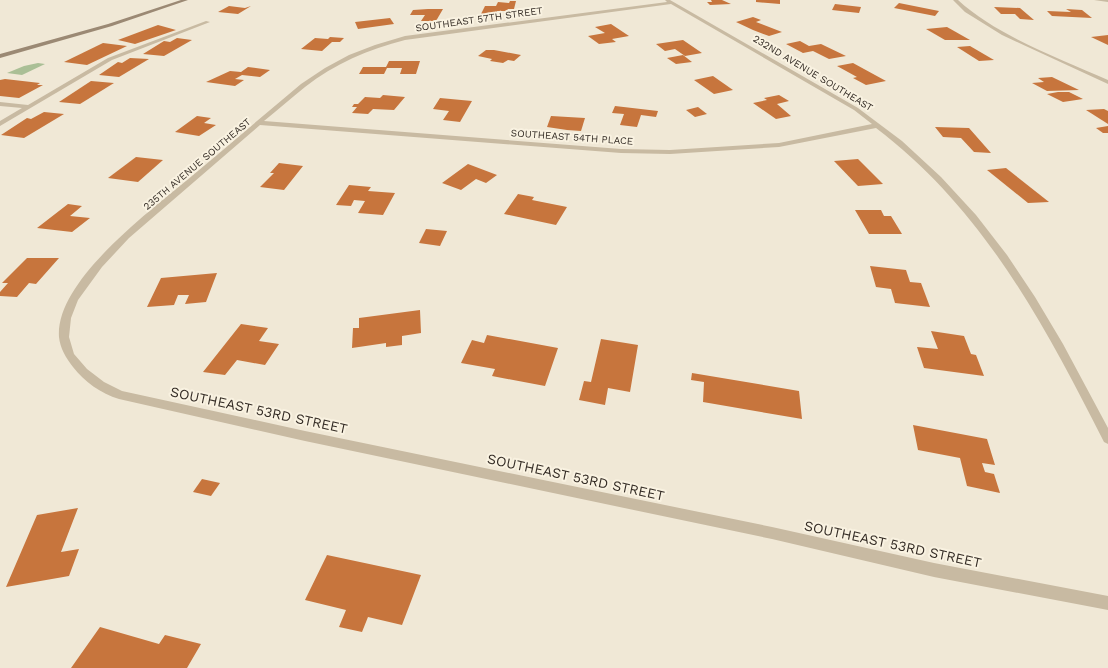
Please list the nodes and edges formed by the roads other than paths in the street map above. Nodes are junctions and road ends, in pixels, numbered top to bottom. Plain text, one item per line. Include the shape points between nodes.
1 (186, 0) edge
2 (955, 0) edge
3 (1096, 0) edge
4 (1108, 1) edge
5 (669, 2) edge
6 (208, 22) dead end
7 (384, 42) joint
8 (0, 56) edge
9 (1108, 82) edge
10 (0, 104) edge
11 (30, 107) junction
12 (261, 122) junction
13 (0, 124) edge
14 (879, 125) junction
15 (63, 339) joint
16 (1108, 439) edge
17 (1108, 602) edge

1 - 8 main road
2 - 9 street via 967,11 1004,34
3 - 4 street
5 - 7 street, SOUTHEAST 57TH STREET via 438,32
5 - 14 street, 232ND AVENUE SOUTHEAST via 830,93
6 - 11 street via 118,55
7 - 12 street, 235TH AVENUE SOUTHEAST via 327,67
10 - 11 street
11 - 13 street
12 - 14 street, SOUTHEAST 54TH PLACE via 621,151 670,152 778,145
12 - 15 street, 235TH AVENUE SOUTHEAST via 132,231 86,277 66,320
14 - 16 street, 232ND AVENUE SOUTHEAST via 932,171 980,223 1038,308
15 - 17 street, SOUTHEAST 53RD STREET via 71,357 82,371 96,383 119,395 772,533 934,570

